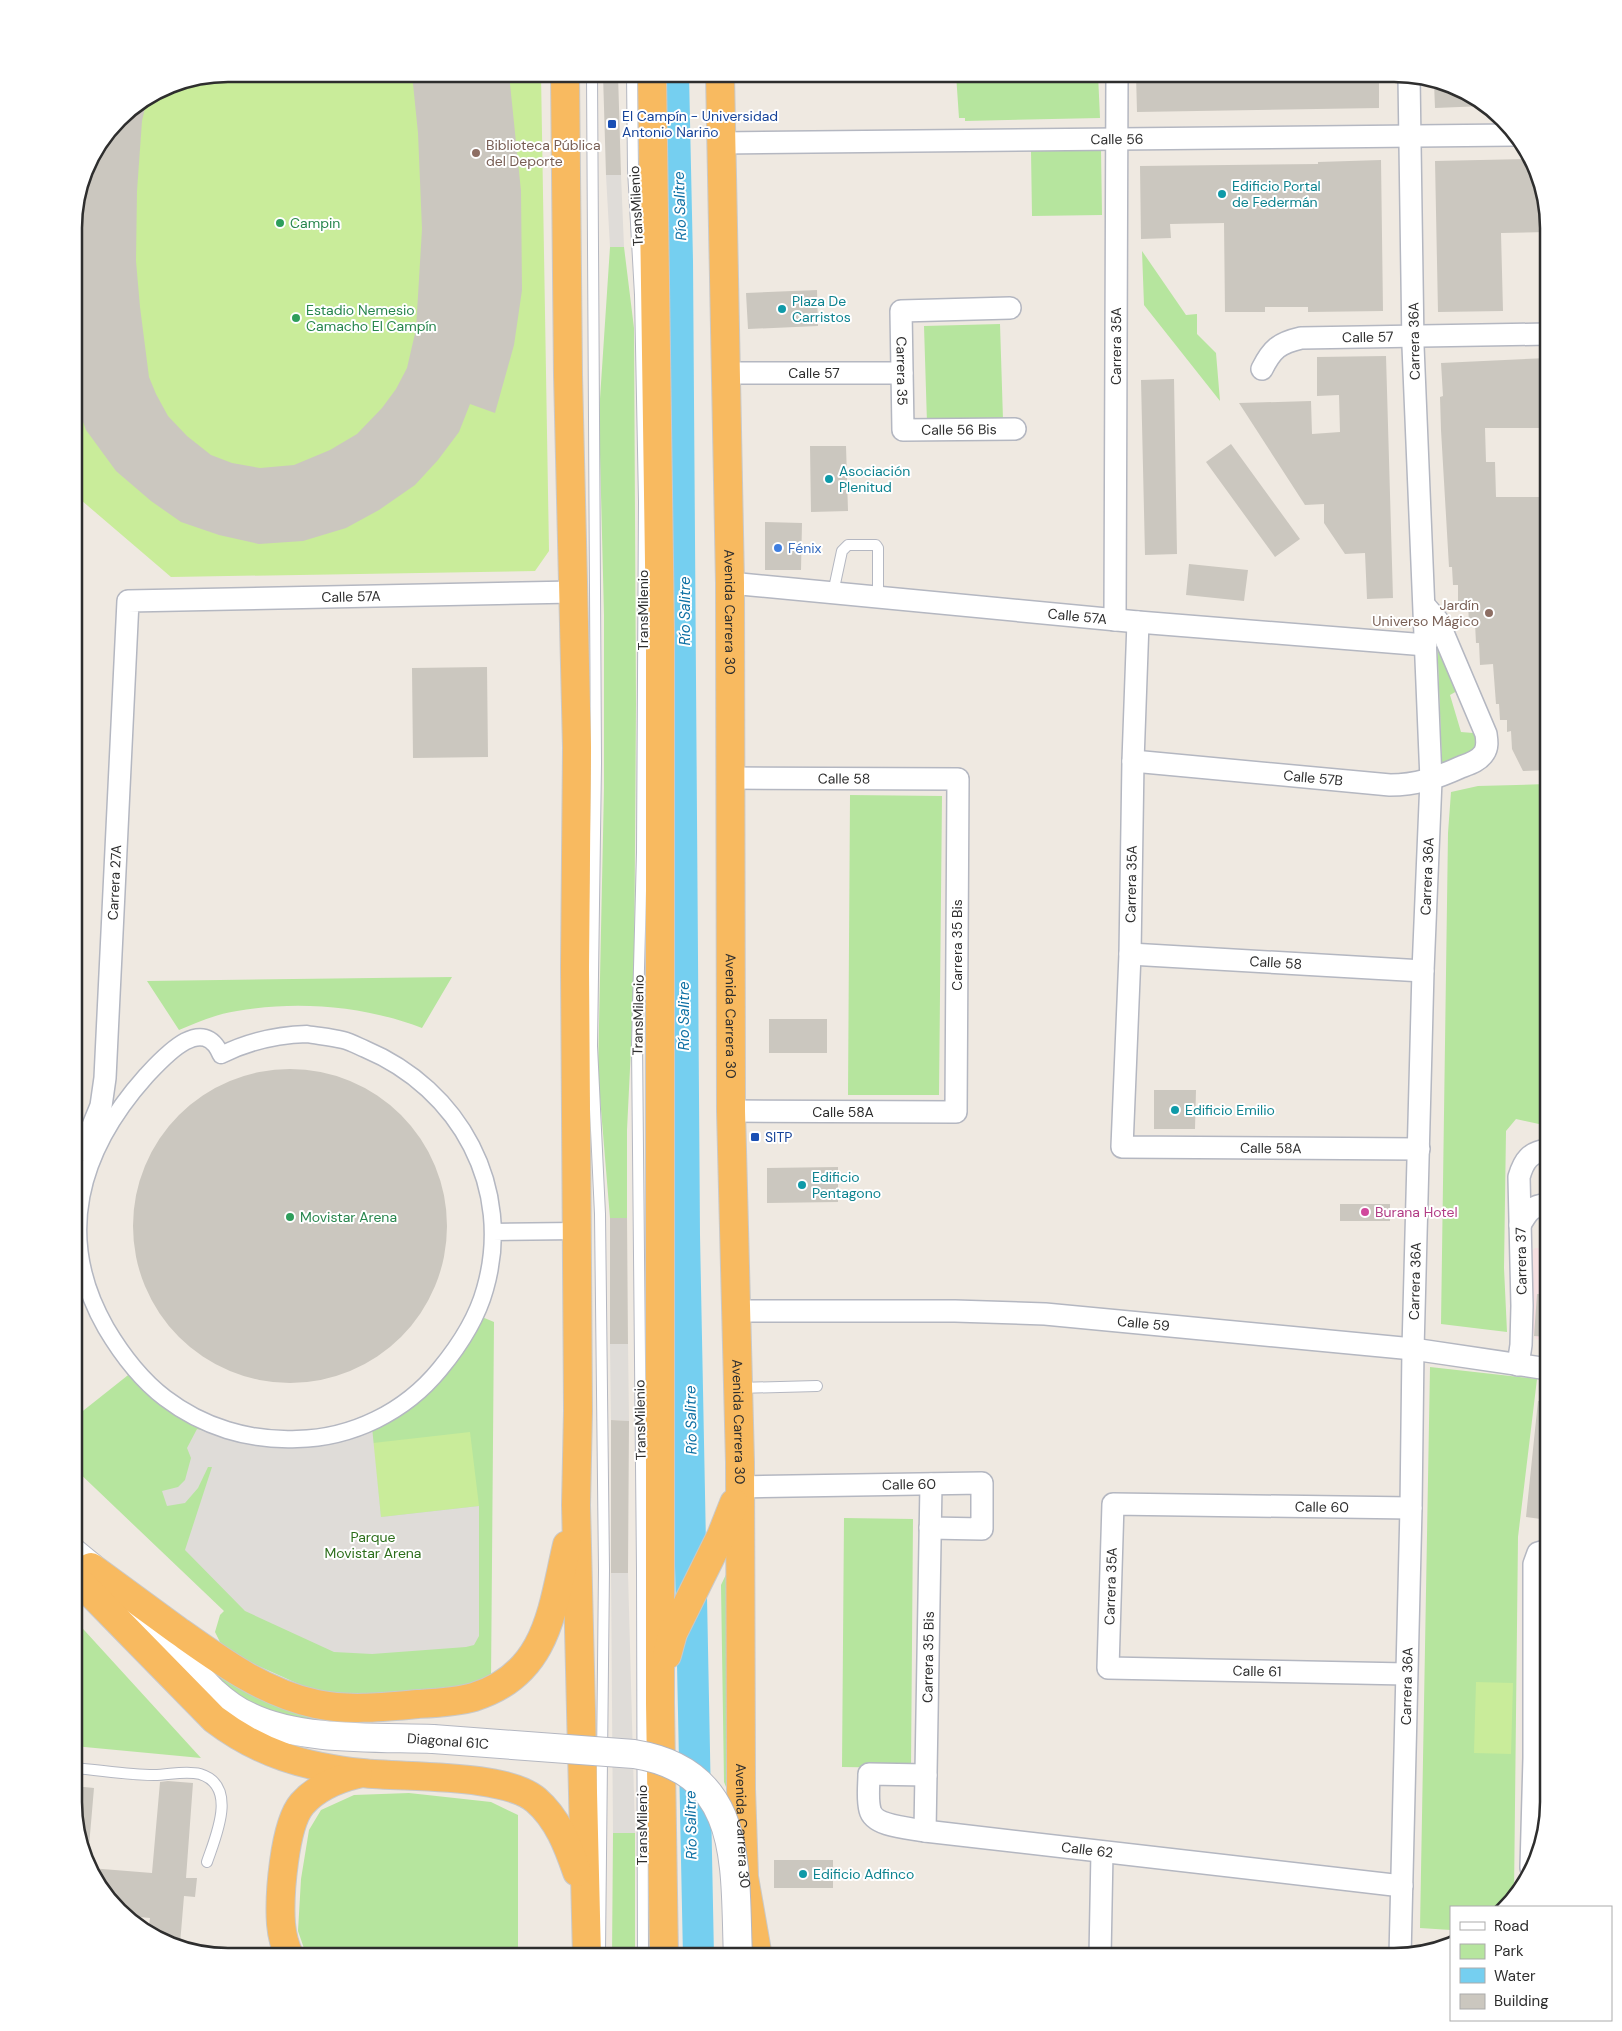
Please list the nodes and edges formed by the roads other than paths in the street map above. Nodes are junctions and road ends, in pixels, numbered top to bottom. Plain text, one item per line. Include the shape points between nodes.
1 (565, 82) edge
2 (592, 82) edge
3 (632, 82) edge
4 (652, 82) edge
5 (720, 82) edge
6 (1117, 83) edge
7 (1409, 84) edge
8 (1410, 135) junction
9 (1505, 135) edge
10 (1118, 139) junction
11 (721, 143) junction
12 (1010, 308) dead end
13 (1540, 334) edge
14 (1413, 335) junction
15 (1262, 369) dead end
16 (725, 373) junction
17 (902, 373) junction
18 (1015, 429) dead end
19 (903, 430) joint
20 (730, 583) junction
21 (574, 592) junction
22 (833, 593) junction
23 (878, 597) junction
24 (128, 601) joint
25 (1425, 606) junction
26 (1115, 620) junction
27 (1138, 622) junction
28 (1426, 645) junction
29 (1133, 761) junction
30 (729, 778) junction
31 (958, 779) joint
32 (1431, 780) junction
33 (1130, 954) junction
34 (1423, 971) junction
35 (731, 1111) junction
36 (956, 1112) joint
37 (83, 1142) edge
38 (1122, 1147) joint
39 (1418, 1149) junction
40 (1540, 1151) edge
41 (83, 1184) edge
42 (1540, 1205) edge
43 (1520, 1225) junction
44 (576, 1231) junction
45 (493, 1232) junction
46 (83, 1270) edge
47 (736, 1311) junction
48 (1412, 1349) junction
49 (1518, 1364) junction
50 (1540, 1368) edge
51 (817, 1386) dead end
52 (738, 1388) junction
53 (931, 1484) junction
54 (739, 1487) junction
55 (1113, 1504) joint
56 (576, 1505) junction
57 (1411, 1508) junction
58 (930, 1528) junction
59 (1540, 1556) edge
60 (83, 1568) edge
61 (83, 1569) edge
62 (83, 1569) edge
63 (1108, 1668) joint
64 (1406, 1674) junction
65 (660, 1703) junction
66 (1540, 1721) edge
67 (1540, 1759) edge
68 (83, 1769) edge
69 (361, 1773) junction
70 (926, 1775) junction
71 (925, 1831) junction
72 (1533, 1847) edge
73 (1102, 1852) junction
74 (207, 1862) dead end
75 (1402, 1886) junction
76 (584, 1892) junction
77 (286, 1948) edge
78 (587, 1948) edge
79 (600, 1948) edge
80 (643, 1948) edge
81 (664, 1948) edge
82 (752, 1948) edge
83 (753, 1948) edge
84 (1100, 1948) edge
85 (1400, 1948) edge

1 - 21 highway
2 - 79 lane via 596,763 592,1046 600,1214 604,1570
3 - 80 lane, TransMilenio via 644,502 642,852 637,1045
4 - 65 highway via 660,632
5 - 11 highway, Avenida Carrera 30
6 - 10 street, Carrera 35A
7 - 8 street, Carrera 36A
8 - 9 street, Calle 56
8 - 10 street, Calle 56
8 - 14 street, Carrera 36A
10 - 11 street, Calle 56
10 - 26 street, Carrera 35A
11 - 16 highway, Avenida Carrera 30
12 - 17 street, Carrera 35 via 901,311
13 - 14 street, Calle 57
14 - 15 street, Calle 57 via 1286,341 1270,353
14 - 25 street, Carrera 36A
16 - 17 street, Calle 57
16 - 20 highway, Avenida Carrera 30
17 - 19 street, Carrera 35
18 - 19 street, Calle 56 Bis
20 - 22 street, Calle 57A
20 - 30 highway, Avenida Carrera 30
21 - 24 street, Calle 57A
21 - 44 highway via 577,748
22 - 23 street, Calle 57A
22 - 23 lane via 842,552 848,545 876,544
23 - 26 street, Calle 57A
24 - 37 street, Carrera 27A via 105,1078 101,1106
25 - 28 street, Carrera 36A
25 - 32 street, Calle 57B via 1438,621 1486,734 1486,751 1481,757
26 - 27 street, Calle 57A
27 - 28 street, Calle 57A
27 - 29 street, Carrera 35A
28 - 32 street, Carrera 36A
29 - 32 street, Calle 57B via 1390,785
29 - 33 street, Carrera 35A
30 - 31 street, Calle 58
30 - 35 highway, Avenida Carrera 30
31 - 36 street, Carrera 35 Bis
32 - 34 street, Carrera 36A
33 - 34 street, Calle 58
33 - 38 street, Carrera 35A
34 - 39 street, Carrera 36A
35 - 36 street, Calle 58A
35 - 47 highway, Avenida Carrera 30
38 - 39 street, Calle 58A
39 - 48 street, Carrera 36A
40 - 43 street, Carrera 37 via 1527,1159 1519,1177
41 - 45 street via 104,1133 132,1092 179,1045 191,1038 206,1038 221,1055 261,1039 307,1034 343,1040 376,1054 402,1068 443,1102 462,1126 478,1156
42 - 43 street via 1528,1211
43 - 49 street, Carrera 37 via 1522,1339
44 - 45 street
44 - 56 highway
45 - 46 street via 486,1288 478,1310 450,1357 427,1384 392,1411 367,1424 328,1436 304,1439 278,1440 230,1432 188,1413 150,1386 111,1337 93,1303
47 - 48 street, Calle 59 via 1045,1314
47 - 52 highway, Avenida Carrera 30
48 - 49 street, Calle 59
48 - 57 street, Carrera 36A
49 - 50 street, Calle 59
51 - 52 lane
52 - 54 highway, Avenida Carrera 30
53 - 54 street, Calle 60
53 - 58 street, Carrera 35 Bis
53 - 58 street, Calle 60 via 982,1483 982,1529
54 - 65 highway via 721,1536 672,1635
54 - 83 highway, Avenida Carrera 30 via 742,1858
55 - 57 street, Calle 60
55 - 63 street, Carrera 35A
56 - 60 highway via 549,1625 539,1646 518,1672 494,1690 438,1702 356,1708 318,1704 287,1696 228,1667
56 - 76 highway
57 - 64 street, Carrera 36A
58 - 70 street, Carrera 35 Bis
59 - 66 street via 1534,1564
61 - 82 main road, Diagonal 61C, bridge via 228,1705 250,1718 276,1727 305,1733 433,1739 647,1756 668,1763 698,1781 716,1804 728,1830
62 - 69 highway via 214,1719 268,1752
63 - 64 street, Calle 61
64 - 75 street, Carrera 36A
65 - 81 highway
67 - 72 street
68 - 74 lane via 152,1775 190,1773 208,1778 220,1794 222,1810
69 - 76 highway via 491,1782 519,1790 536,1800 555,1821 568,1844
69 - 77 highway via 326,1785 312,1794 300,1806 290,1828 281,1922
70 - 71 street, Carrera 35 Bis
70 - 71 street, Calle 62 via 869,1774 873,1817 880,1822
71 - 73 street, Calle 62
73 - 75 street, Calle 62
73 - 84 street
75 - 85 street, Carrera 36A
76 - 78 highway

